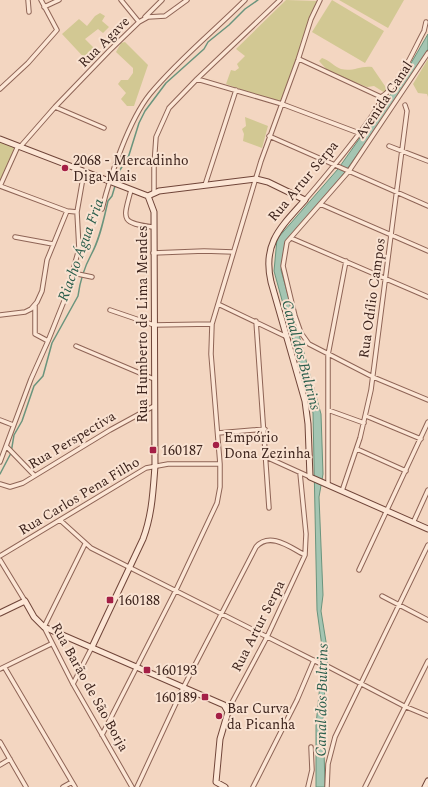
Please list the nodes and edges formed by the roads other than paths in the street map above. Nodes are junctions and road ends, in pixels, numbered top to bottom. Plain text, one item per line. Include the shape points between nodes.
1 (28, 0) edge
2 (41, 0) edge
3 (59, 0) edge
4 (121, 0) edge
5 (162, 0) edge
6 (187, 0) edge
7 (245, 0) edge
8 (280, 0) edge
9 (320, 0) edge
10 (44, 7) junction
11 (29, 12) dead end
12 (143, 20) junction
13 (139, 22) junction
14 (426, 22) dead end
15 (428, 53) edge
16 (299, 58) junction
17 (197, 79) junction
18 (0, 89) edge
19 (236, 90) junction
20 (381, 97) junction
21 (282, 104) junction
22 (405, 105) dead end
23 (55, 107) junction
24 (104, 128) dead end
25 (358, 132) junction
26 (269, 136) junction
27 (0, 139) edge
28 (19, 146) junction
29 (389, 146) dead end
30 (402, 151) junction
31 (428, 161) edge
32 (337, 165) junction
33 (348, 170) junction
34 (84, 172) junction
35 (256, 179) junction
36 (109, 181) junction
37 (205, 185) junction
38 (0, 186) edge
39 (131, 190) junction
40 (397, 192) junction
41 (154, 193) junction
42 (148, 196) junction
43 (304, 200) junction
44 (320, 204) junction
45 (428, 206) edge
46 (102, 209) dead end
47 (67, 211) junction
48 (77, 212) junction
49 (153, 227) junction
50 (392, 236) junction
51 (15, 237) dead end
52 (291, 238) junction
53 (54, 244) junction
54 (428, 251) edge
55 (233, 252) junction
56 (154, 253) junction
57 (346, 261) junction
58 (74, 273) junction
59 (92, 277) dead end
60 (385, 279) junction
61 (428, 297) edge
62 (218, 304) junction
63 (35, 306) junction
64 (110, 310) dead end
65 (0, 315) edge
66 (256, 321) junction
67 (212, 324) junction
68 (154, 325) junction
69 (288, 337) junction
70 (48, 341) junction
71 (76, 346) dead end
72 (328, 355) junction
73 (373, 377) junction
74 (154, 379) junction
75 (428, 400) edge
76 (154, 406) junction
77 (328, 410) junction
78 (366, 416) junction
79 (0, 420) edge
80 (428, 422) edge
81 (364, 423) junction
82 (13, 425) junction
83 (265, 429) junction
84 (218, 433) junction
85 (421, 439) junction
86 (8, 448) junction
87 (357, 449) junction
88 (266, 457) junction
89 (0, 462) edge
90 (220, 464) junction
91 (155, 466) junction
92 (406, 471) junction
93 (300, 472) junction
94 (34, 475) junction
95 (311, 478) junction
96 (0, 484) edge
97 (326, 485) junction
98 (428, 490) edge
99 (342, 491) junction
100 (269, 508) dead end
101 (388, 512) junction
102 (60, 520) junction
103 (413, 523) junction
104 (428, 529) edge
105 (85, 544) junction
106 (428, 545) edge
107 (305, 555) junction
108 (0, 556) edge
109 (0, 560) edge
110 (130, 568) junction
111 (359, 570) dead end
112 (176, 590) junction
113 (382, 596) dead end
114 (25, 601) junction
115 (399, 605) junction
116 (0, 613) edge
117 (221, 614) junction
118 (428, 620) edge
119 (44, 627) junction
120 (267, 637) junction
121 (51, 644) junction
122 (92, 647) junction
123 (314, 660) junction
124 (428, 661) edge
125 (321, 664) dead end
126 (327, 666) dead end
127 (137, 667) junction
128 (5, 668) junction
129 (0, 669) edge
130 (73, 684) junction
131 (362, 684) junction
132 (183, 688) junction
133 (404, 706) junction
134 (228, 710) junction
135 (428, 716) edge
136 (102, 735) junction
137 (0, 742) edge
138 (311, 746) dead end
139 (10, 759) junction
140 (0, 765) edge
141 (311, 779) junction
142 (428, 781) edge
143 (72, 782) junction
144 (216, 784) edge
145 (26, 787) edge
146 (63, 787) edge
147 (75, 787) edge
148 (132, 787) edge
149 (137, 787) edge
150 (225, 787) edge
151 (253, 787) edge
152 (308, 787) edge
153 (311, 787) edge
154 (327, 787) edge
155 (365, 787) edge
156 (425, 787) edge

1 - 11 street
2 - 10 street
3 - 10 street
4 - 13 street
5 - 12 street
6 - 12 street, Rua Agave via 164,16
7 - 36 street via 150,94 135,120
8 - 17 street
9 - 16 street
10 - 18 street via 57,30 28,63
12 - 13 street, Rua Agave
13 - 23 street, Rua Agave
14 - 20 street, Rua Artur Serpa via 424,31 394,84
15 - 33 street, Avenida Canal
16 - 20 street
16 - 21 street
17 - 19 street
17 - 41 street via 169,108 158,131
19 - 21 street
19 - 37 street
20 - 25 street, Rua Artur Serpa via 379,105
21 - 25 street
21 - 26 street
22 - 30 street, Rua Odílio Campos via 407,110
23 - 24 street
23 - 28 street, Rua Agave
25 - 32 street, Rua Artur Serpa
26 - 32 street
26 - 35 street
27 - 28 street
28 - 34 street
28 - 38 street, Rua Agave
29 - 30 street
30 - 31 street
30 - 40 street, Rua Odílio Campos
32 - 33 street
32 - 43 street, Rua Artur Serpa
33 - 40 street
33 - 44 street, Avenida Canal
34 - 36 street
34 - 48 street
35 - 37 street
35 - 43 street via 268,182
35 - 55 street
36 - 39 street
36 - 46 street
37 - 41 street
38 - 47 street
39 - 42 street
39 - 49 street via 124,214 126,219
40 - 45 street
40 - 50 street, Rua Odílio Campos
41 - 42 street
42 - 49 street, Rua Humberto de Lima Mendes via 154,212
43 - 69 street, Rua Artur Serpa via 276,233 269,258 270,277
44 - 50 street
44 - 52 street, Avenida Canal
47 - 48 street
47 - 53 street
48 - 58 street via 79,249
49 - 56 street, Rua Humberto de Lima Mendes
50 - 54 street
50 - 60 street, Rua Odílio Campos
51 - 53 street
52 - 57 street
52 - 72 street, Avenida Canal via 286,244 284,270 297,322 309,344
53 - 63 street via 47,260 42,291
55 - 56 street
55 - 62 street
56 - 68 street, Rua Humberto de Lima Mendes
57 - 60 street
57 - 72 street
58 - 59 street
58 - 70 street
60 - 61 street
60 - 73 street, Rua Odílio Campos
62 - 66 street
62 - 67 street
63 - 65 street via 22,313
63 - 70 street via 35,334
64 - 68 street
66 - 69 street
66 - 83 street
67 - 68 street
67 - 84 street via 211,354
68 - 74 street, Rua Humberto de Lima Mendes
69 - 95 street, Rua Artur Serpa via 306,411
70 - 82 street
71 - 74 street
72 - 73 street
72 - 77 street
73 - 75 street
73 - 78 street, Rua Odílio Campos
74 - 76 street, Rua Humberto de Lima Mendes
76 - 91 street, Rua Humberto de Lima Mendes
76 - 94 street, Rua Perspectiva
77 - 81 street
77 - 97 street
78 - 81 street, Rua Odílio Campos
78 - 85 street
79 - 82 street
80 - 85 street
81 - 87 street, Rua Odílio Campos
82 - 86 street
83 - 84 street
83 - 88 street
84 - 90 street
85 - 92 street
86 - 89 street
86 - 94 street
87 - 92 street
87 - 99 street, Rua Odílio Campos
88 - 93 street
88 - 100 street
90 - 91 street, Rua Carlos Pena Filho
90 - 112 street via 220,487 216,508
91 - 102 street, Rua Carlos Pena Filho via 141,471
91 - 110 street, Rua Humberto de Lima Mendes via 150,516
92 - 101 street
93 - 95 street
93 - 107 street, Rua Artur Serpa via 306,534
94 - 96 street, Rua Perspectiva via 13,487
95 - 97 street
97 - 99 street
98 - 103 street
99 - 101 street
101 - 103 street
101 - 111 street
102 - 105 street
102 - 108 street, Rua Carlos Pena Filho
103 - 104 street
105 - 110 street
105 - 119 street
106 - 115 street
107 - 117 street via 274,540 260,543 253,550
107 - 120 street, Rua Artur Serpa
109 - 114 street, Rua Barão de São Borja
110 - 112 street
110 - 122 street, Rua Humberto de Lima Mendes
112 - 117 street
112 - 127 street
113 - 115 street
114 - 116 street
114 - 119 street, Rua Barão de São Borja via 34,617
115 - 118 street
115 - 131 street
117 - 120 street
117 - 132 street
119 - 121 street, Rua Barão de São Borja
119 - 122 street
120 - 123 street
120 - 134 street, Rua Artur Serpa
121 - 128 street
121 - 130 street, Rua Barão de São Borja
122 - 127 street
122 - 130 street, Rua Humberto de Lima Mendes
123 - 125 street
123 - 151 street
124 - 133 street
126 - 131 street
127 - 132 street
127 - 136 street
128 - 129 street
128 - 143 street
130 - 136 street, Rua Barão de São Borja
131 - 133 street
131 - 154 street via 333,745 328,764
132 - 134 street via 218,701
132 - 149 street
133 - 135 street
133 - 155 street
134 - 144 street, Rua Artur Serpa via 220,739
136 - 148 street, Rua Barão de São Borja
137 - 139 street
138 - 141 street
139 - 140 street
139 - 145 street
141 - 152 street
141 - 153 street
142 - 156 street
143 - 146 street
143 - 147 street
144 - 150 street

